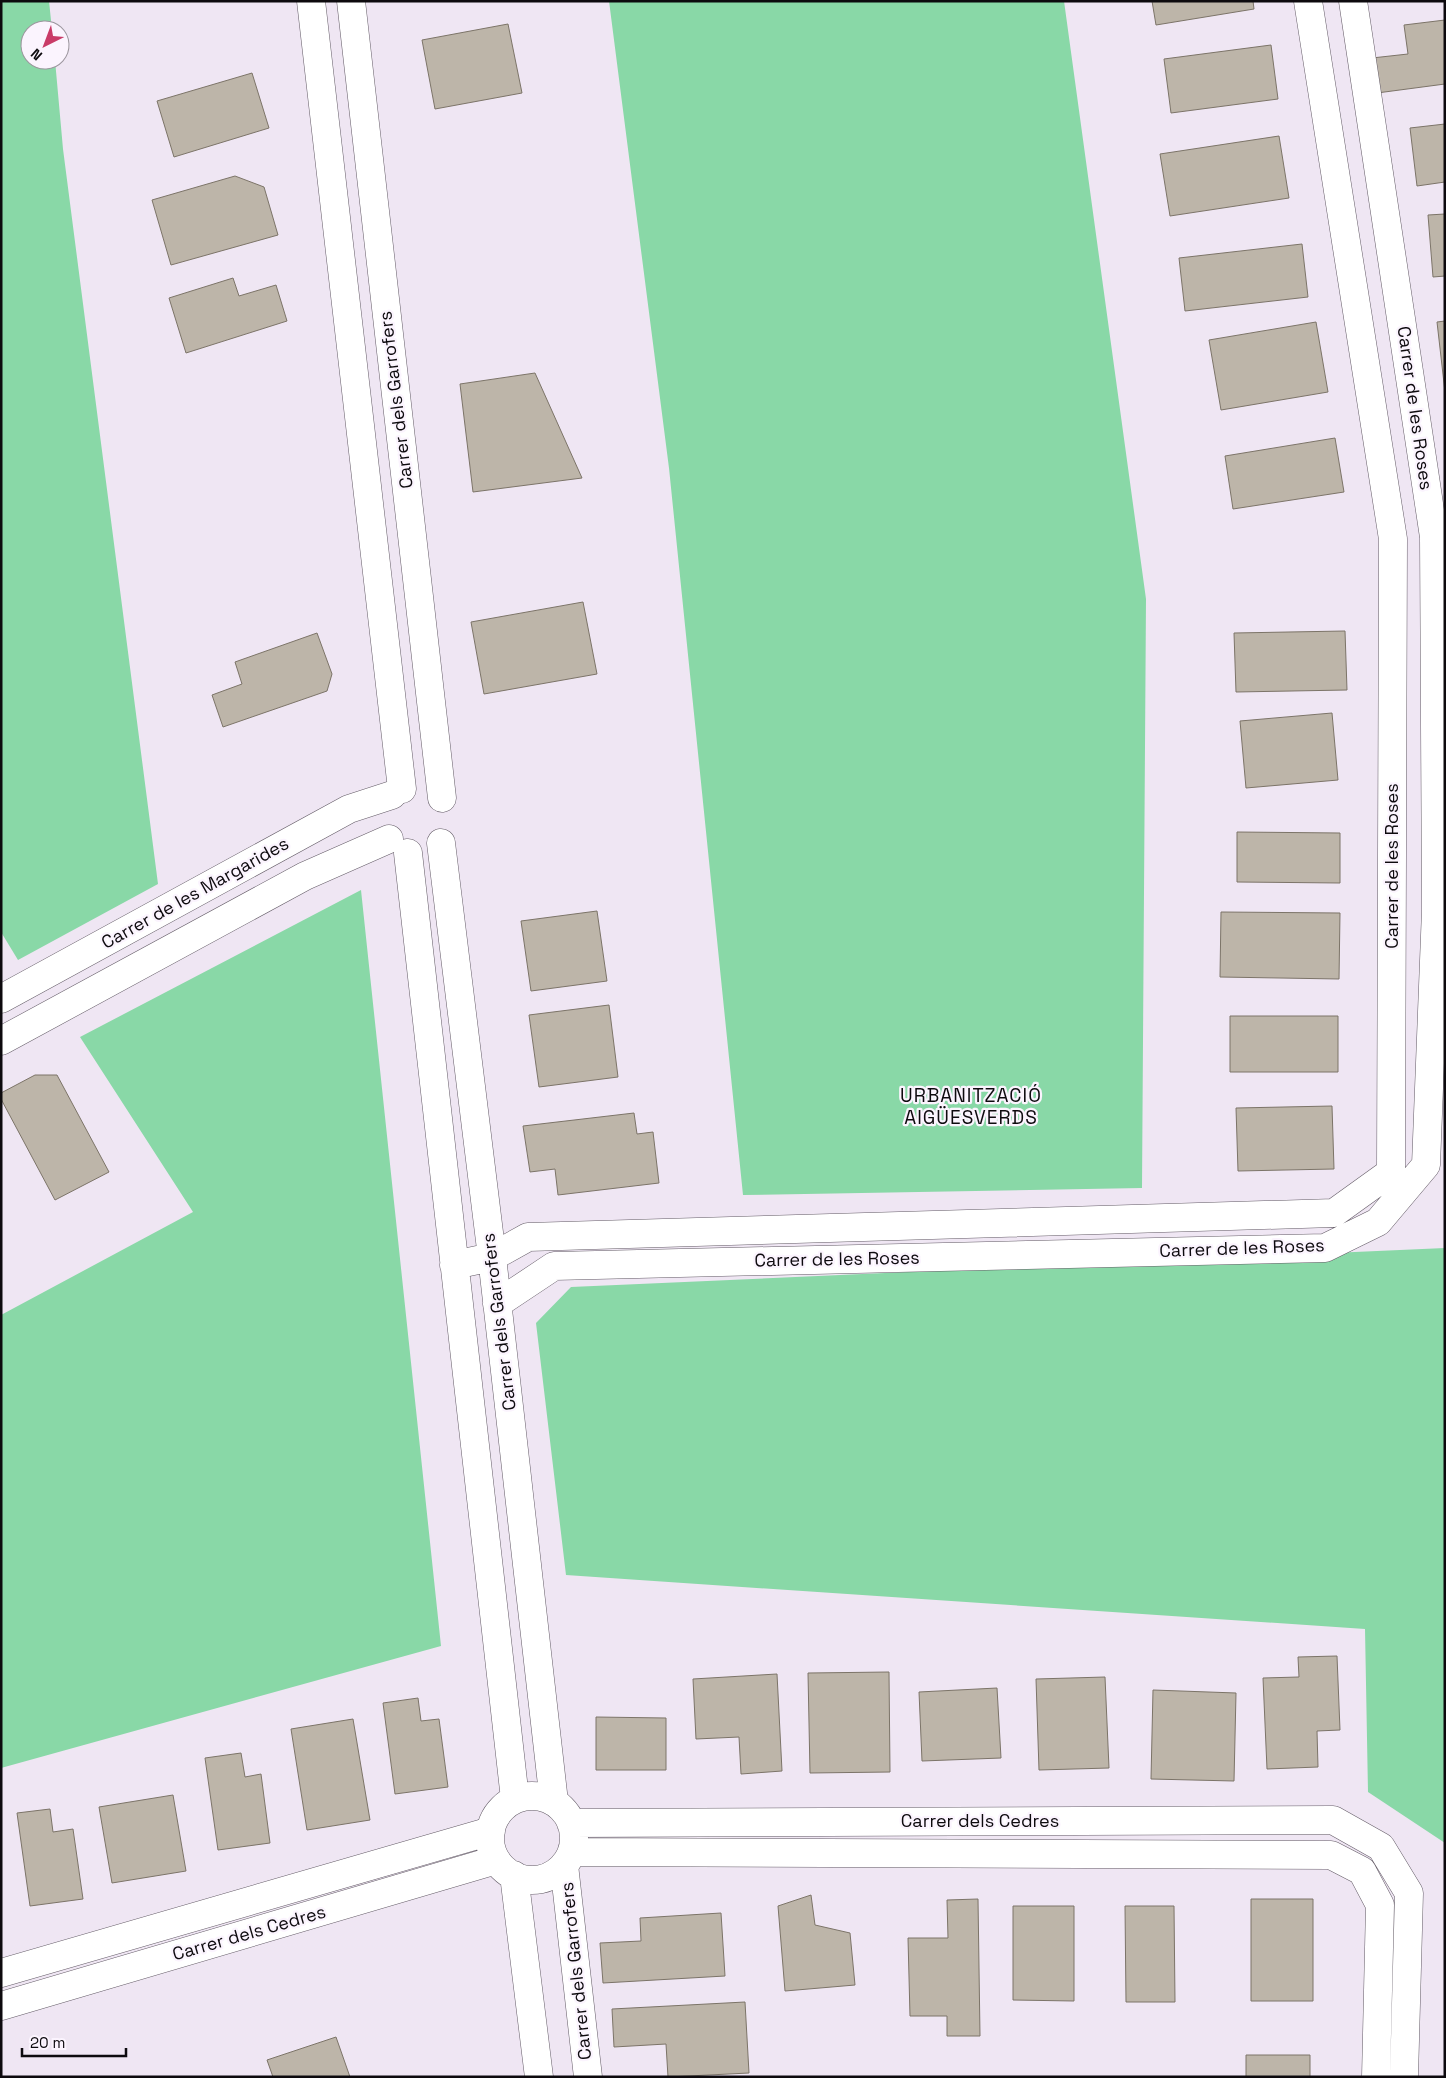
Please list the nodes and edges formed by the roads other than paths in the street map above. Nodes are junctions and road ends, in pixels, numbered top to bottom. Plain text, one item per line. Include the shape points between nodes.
1 (311, 1) edge
2 (350, 1) edge
3 (1308, 1) edge
4 (1353, 1) edge
5 (397, 792) junction
6 (442, 798) junction
7 (441, 843) junction
8 (398, 846) junction
9 (1, 999) edge
10 (1, 1041) edge
11 (492, 1257) junction
12 (454, 1265) junction
13 (497, 1304) junction
14 (515, 1799) junction
15 (554, 1802) junction
16 (571, 1823) junction
17 (491, 1831) junction
18 (568, 1859) junction
19 (505, 1867) junction
20 (1, 1973) edge
21 (1, 2006) edge
22 (539, 2077) edge
23 (588, 2077) edge
24 (1376, 2077) edge
25 (1404, 2077) edge

1 - 5 street
2 - 6 street, Carrer dels Garrofers
3 - 11 street, Carrer de les Roses via 1392,539 1391,1172 1334,1213 528,1237
4 - 13 street, Carrer de les Roses via 1434,537 1436,910 1426,1165 1378,1222 1325,1248 554,1266
5 - 6 street via 410,786 422,786
5 - 8 street via 386,805 383,827
5 - 9 street, Carrer de les Margarides via 350,809
6 - 7 street via 450,819 448,833
7 - 8 street via 420,854
7 - 11 street, Carrer dels Garrofers
8 - 10 street, Carrer de les Margarides via 305,876
8 - 12 street, Carrer dels Garrofers
11 - 12 street, Carrer de les Roses
11 - 13 street, Carrer dels Garrofers
12 - 14 street, Carrer dels Garrofers
13 - 15 street, Carrer dels Garrofers
14 - 15 street via 540,1796
14 - 17 street via 503,1807
15 - 16 street via 564,1810
16 - 18 street via 574,1837
16 - 25 street, Carrer dels Cedres via 1333,1820 1381,1847 1409,1893
17 - 19 street via 491,1846
17 - 20 street, Carrer dels Cedres
18 - 19 street via 553,1874 542,1878 528,1879
18 - 23 street, Carrer dels Garrofers
18 - 24 street, Carrer dels Cedres via 1331,1855 1362,1871 1380,1905
19 - 21 street, Carrer dels Cedres
19 - 22 street

